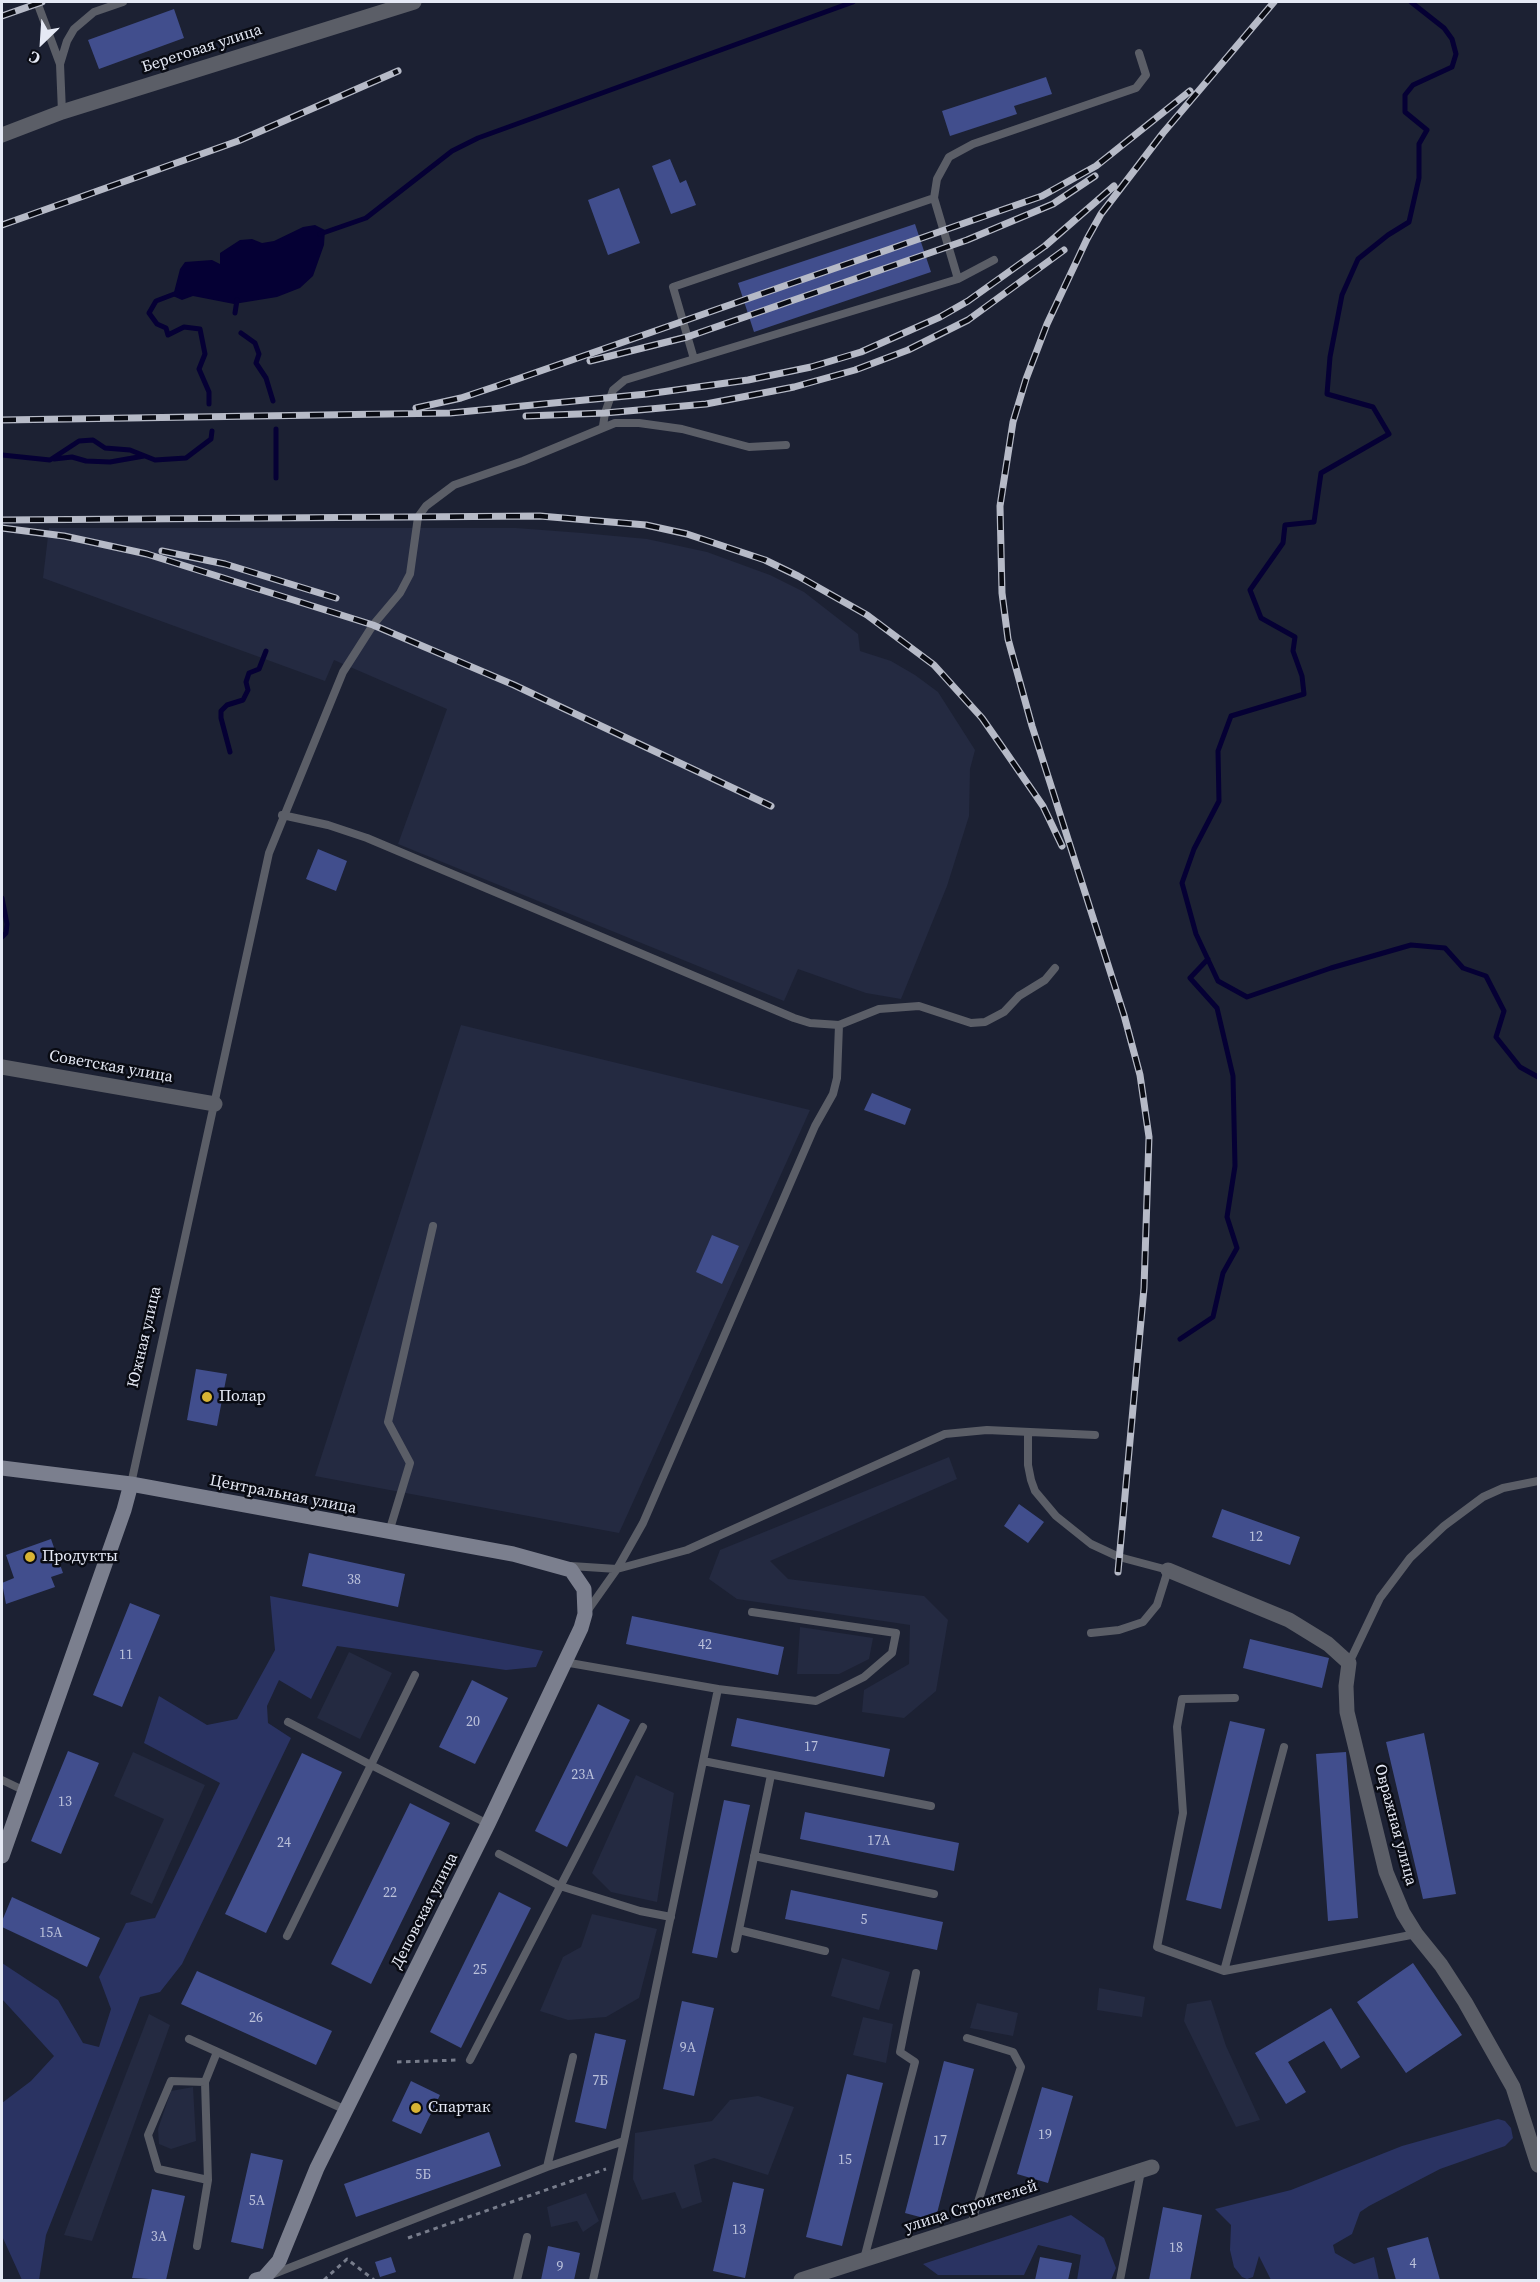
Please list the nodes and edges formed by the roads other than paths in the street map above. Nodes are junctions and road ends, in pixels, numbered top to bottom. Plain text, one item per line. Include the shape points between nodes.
1 (37, 2) edge
2 (123, 2) edge
3 (414, 2) edge
4 (1139, 53) dead end
5 (60, 64) junction
6 (62, 112) junction
7 (2, 135) edge
8 (934, 198) junction
9 (994, 260) dead end
10 (958, 279) junction
11 (694, 359) junction
12 (603, 426) junction
13 (786, 445) dead end
14 (282, 815) junction
15 (1056, 968) dead end
16 (839, 1025) junction
17 (2, 1067) edge
18 (215, 1104) junction
19 (432, 1226) dead end
20 (1028, 1432) junction
21 (1095, 1435) dead end
22 (2, 1468) edge
23 (1539, 1481) edge
24 (131, 1484) junction
25 (389, 1533) junction
26 (557, 1564) junction
27 (616, 1569) junction
28 (1168, 1570) junction
29 (752, 1612) dead end
30 (585, 1614) junction
31 (1091, 1633) dead end
32 (564, 1662) junction
33 (1349, 1663) junction
34 (415, 1675) dead end
35 (718, 1689) junction
36 (1235, 1698) dead end
37 (288, 1722) dead end
38 (643, 1727) dead end
39 (1284, 1747) dead end
40 (703, 1761) junction
41 (371, 1765) junction
42 (771, 1775) junction
43 (2, 1780) edge
44 (25, 1791) junction
45 (931, 1806) dead end
46 (488, 1824) junction
47 (499, 1854) dead end
48 (2, 1856) edge
49 (754, 1856) junction
50 (560, 1886) junction
51 (934, 1894) dead end
52 (671, 1917) junction
53 (739, 1930) junction
54 (1416, 1934) junction
55 (287, 1935) dead end
56 (735, 1949) dead end
57 (825, 1951) dead end
58 (1224, 1971) junction
59 (916, 1973) dead end
60 (968, 2038) dead end
61 (189, 2039) dead end
62 (217, 2052) junction
63 (573, 2057) dead end
64 (470, 2060) road end
65 (205, 2082) junction
66 (346, 2110) junction
67 (624, 2141) junction
68 (1539, 2165) edge
69 (548, 2167) junction
70 (1146, 2169) joint
71 (208, 2180) junction
72 (971, 2226) junction
73 (527, 2237) dead end
74 (197, 2246) dead end
75 (863, 2260) junction
76 (260, 2279) edge
77 (517, 2280) edge
78 (593, 2280) edge
79 (801, 2280) edge
80 (1120, 2280) edge

1 - 5 lane
2 - 5 lane via 94,12 74,28
3 - 6 street, Береговая улица
4 - 8 lane via 1146,75 1136,88 960,150 942,166
5 - 6 lane
6 - 7 street, Береговая улица
8 - 10 lane
8 - 11 lane via 673,287
9 - 10 lane
10 - 11 lane
11 - 12 lane via 618,385 607,406
12 - 13 lane, Южная улица via 639,423 701,433 748,447
12 - 14 lane, Южная улица via 523,461 454,485 426,506 418,518 410,574 343,672
14 - 16 lane via 367,838 794,1018
14 - 18 lane, Южная улица via 260,888
15 - 16 lane via 1004,1012 985,1022 971,1023 911,1006 879,1009
16 - 27 lane via 837,1078 832,1094 643,1523
17 - 18 street, Советская улица
18 - 24 lane, Южная улица
19 - 25 lane via 388,1422 410,1463
20 - 21 lane
20 - 27 lane via 970,1430 945,1434 687,1550
20 - 28 lane via 1031,1480 1056,1516 1091,1544 1119,1557
22 - 24 street, Центральная улица
23 - 33 lane via 1503,1488 1483,1497 1444,1526 1380,1598
24 - 25 street, Центральная улица
24 - 44 street, Южная улица
25 - 26 street, Центральная улица
26 - 27 lane
26 - 30 street via 571,1570 579,1580 584,1589
27 - 30 lane
28 - 31 lane via 1157,1605 1143,1622
28 - 33 street via 1289,1620 1328,1644
29 - 35 lane via 896,1633 892,1653 864,1677 816,1701
30 - 32 street, Деповская улица
32 - 35 lane
32 - 46 street, Деповская улица
33 - 54 street, Овражная улица via 1347,1712 1370,1809 1386,1872
34 - 41 lane
35 - 40 lane
36 - 58 lane via 1182,1699 1177,1727 1183,1813 1156,1947
37 - 41 lane
38 - 50 lane
39 - 58 lane
40 - 42 lane
40 - 52 lane
41 - 46 lane
41 - 55 lane
42 - 45 lane
42 - 49 lane
43 - 44 lane
44 - 48 street, Южная улица
46 - 66 street, Деповская улица
47 - 50 lane
49 - 51 lane
49 - 53 lane
50 - 52 lane
50 - 64 lane
52 - 67 lane
53 - 56 lane
53 - 57 lane
54 - 58 lane
54 - 68 street, Овражная улица via 1465,2002 1513,2087
59 - 75 lane via 900,2052 915,2062
60 - 72 lane via 1013,2052 1021,2067
61 - 62 lane
62 - 65 lane
62 - 66 lane
63 - 69 lane
65 - 71 lane
65 - 71 lane via 171,2082 148,2135 158,2169
66 - 76 street, Деповская улица via 317,2168 282,2256
67 - 69 lane
67 - 78 lane
69 - 76 lane
70 - 72 street, улица Строителей
70 - 80 lane
71 - 74 lane
72 - 75 street, улица Строителей
73 - 77 lane
75 - 79 street, улица Строителей

